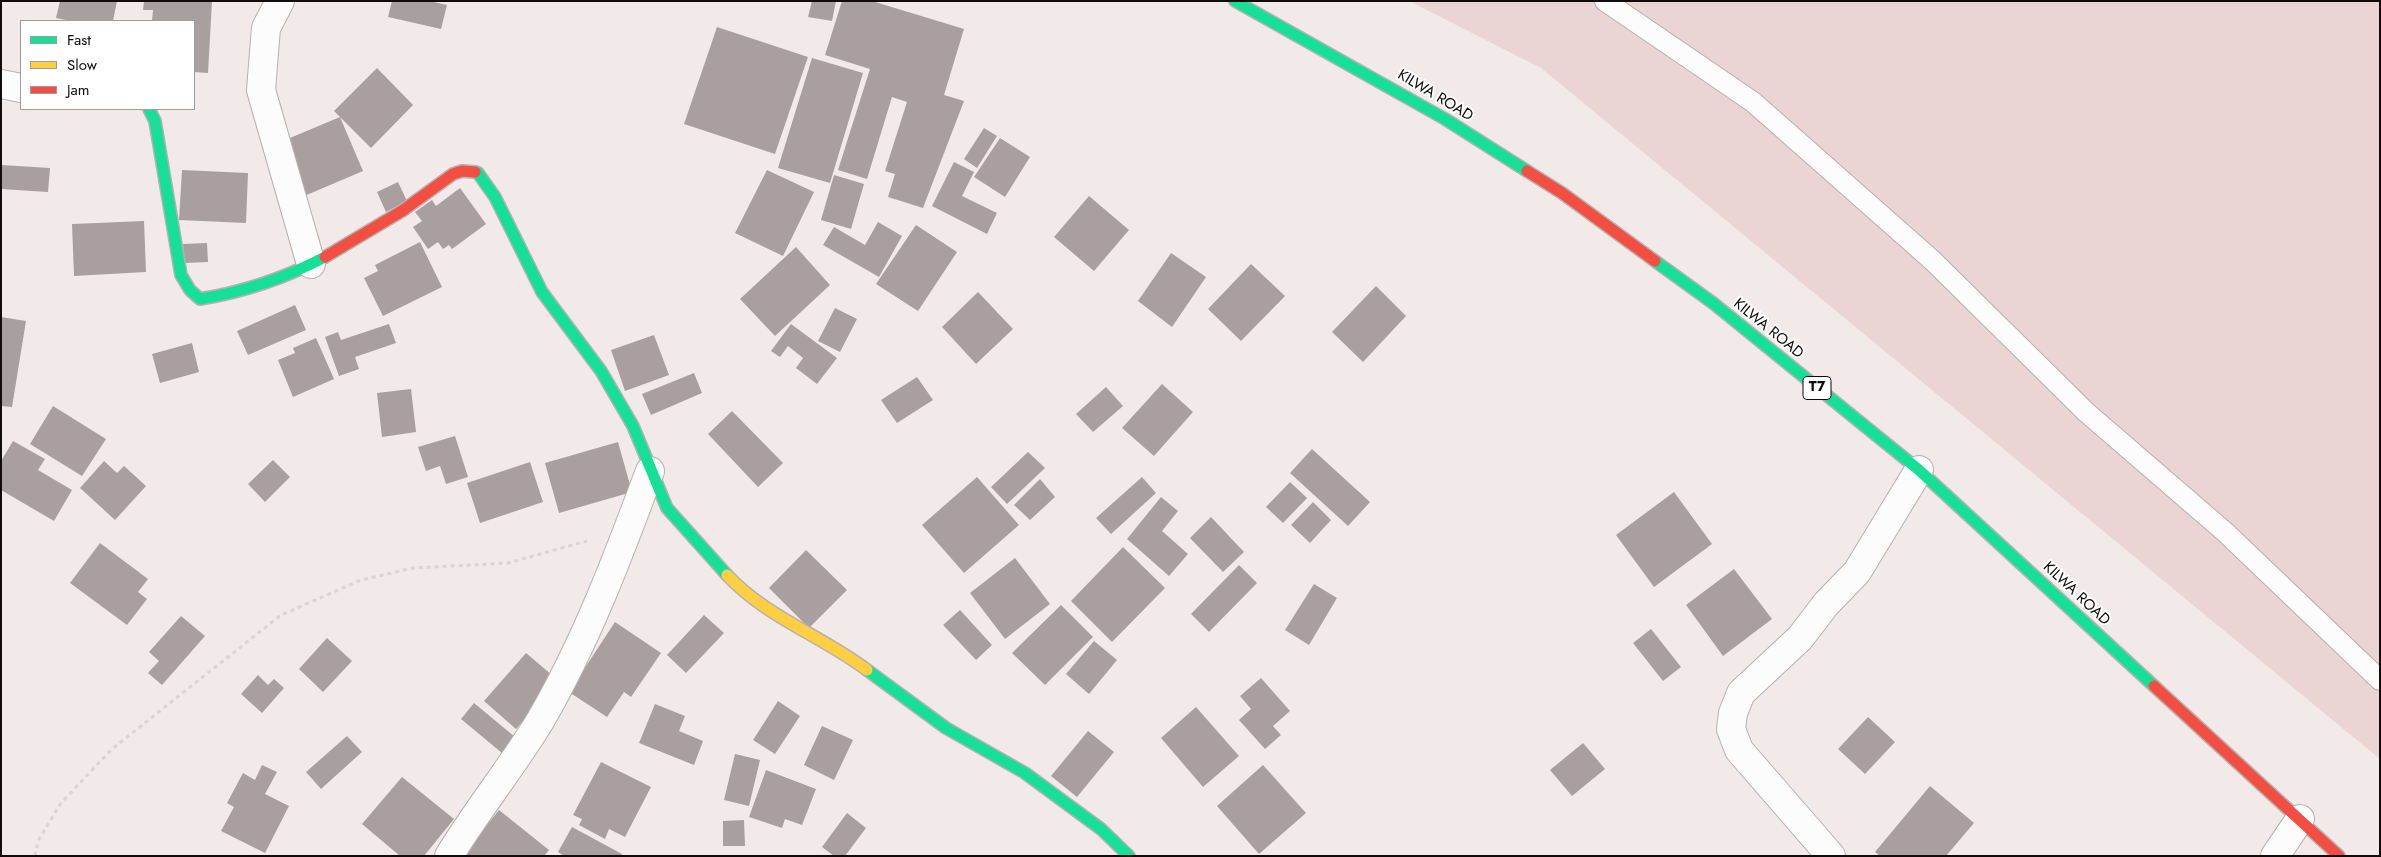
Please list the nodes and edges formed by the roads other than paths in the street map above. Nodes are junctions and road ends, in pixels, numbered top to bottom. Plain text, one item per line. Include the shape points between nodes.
1 (280, 1) edge
2 (1235, 1) edge
3 (1605, 1) edge
4 (1, 84) edge
5 (20, 88) edge
6 (150, 110) edge
7 (311, 264) junction
8 (1919, 470) junction
9 (650, 471) junction
10 (2380, 680) edge
11 (2300, 819) junction
12 (449, 856) edge
13 (1128, 856) edge
14 (1831, 856) edge
15 (2275, 856) edge
16 (2339, 856) edge

1 - 7 street via 266,28 260,90
2 - 8 main road, KILWA ROAD / T7 via 1445,119 1562,193 1713,304
3 - 10 lane via 1753,102 1932,260 2086,412 2224,532
4 - 5 street
6 - 7 main road via 155,121 181,276 190,290 200,299 216,297
7 - 9 main road via 420,199 454,173 466,170 478,173 495,196 542,292 601,371 633,426
8 - 11 main road, KILWA ROAD / T7
8 - 14 street via 1857,572 1826,604 1800,638 1741,693 1733,714 1731,729 1740,750
9 - 12 street via 596,610 571,664 539,722
9 - 13 main road via 667,508 740,589 790,624 861,665 946,728 1025,773 1101,829
11 - 15 street
11 - 16 main road, KILWA ROAD / T7

